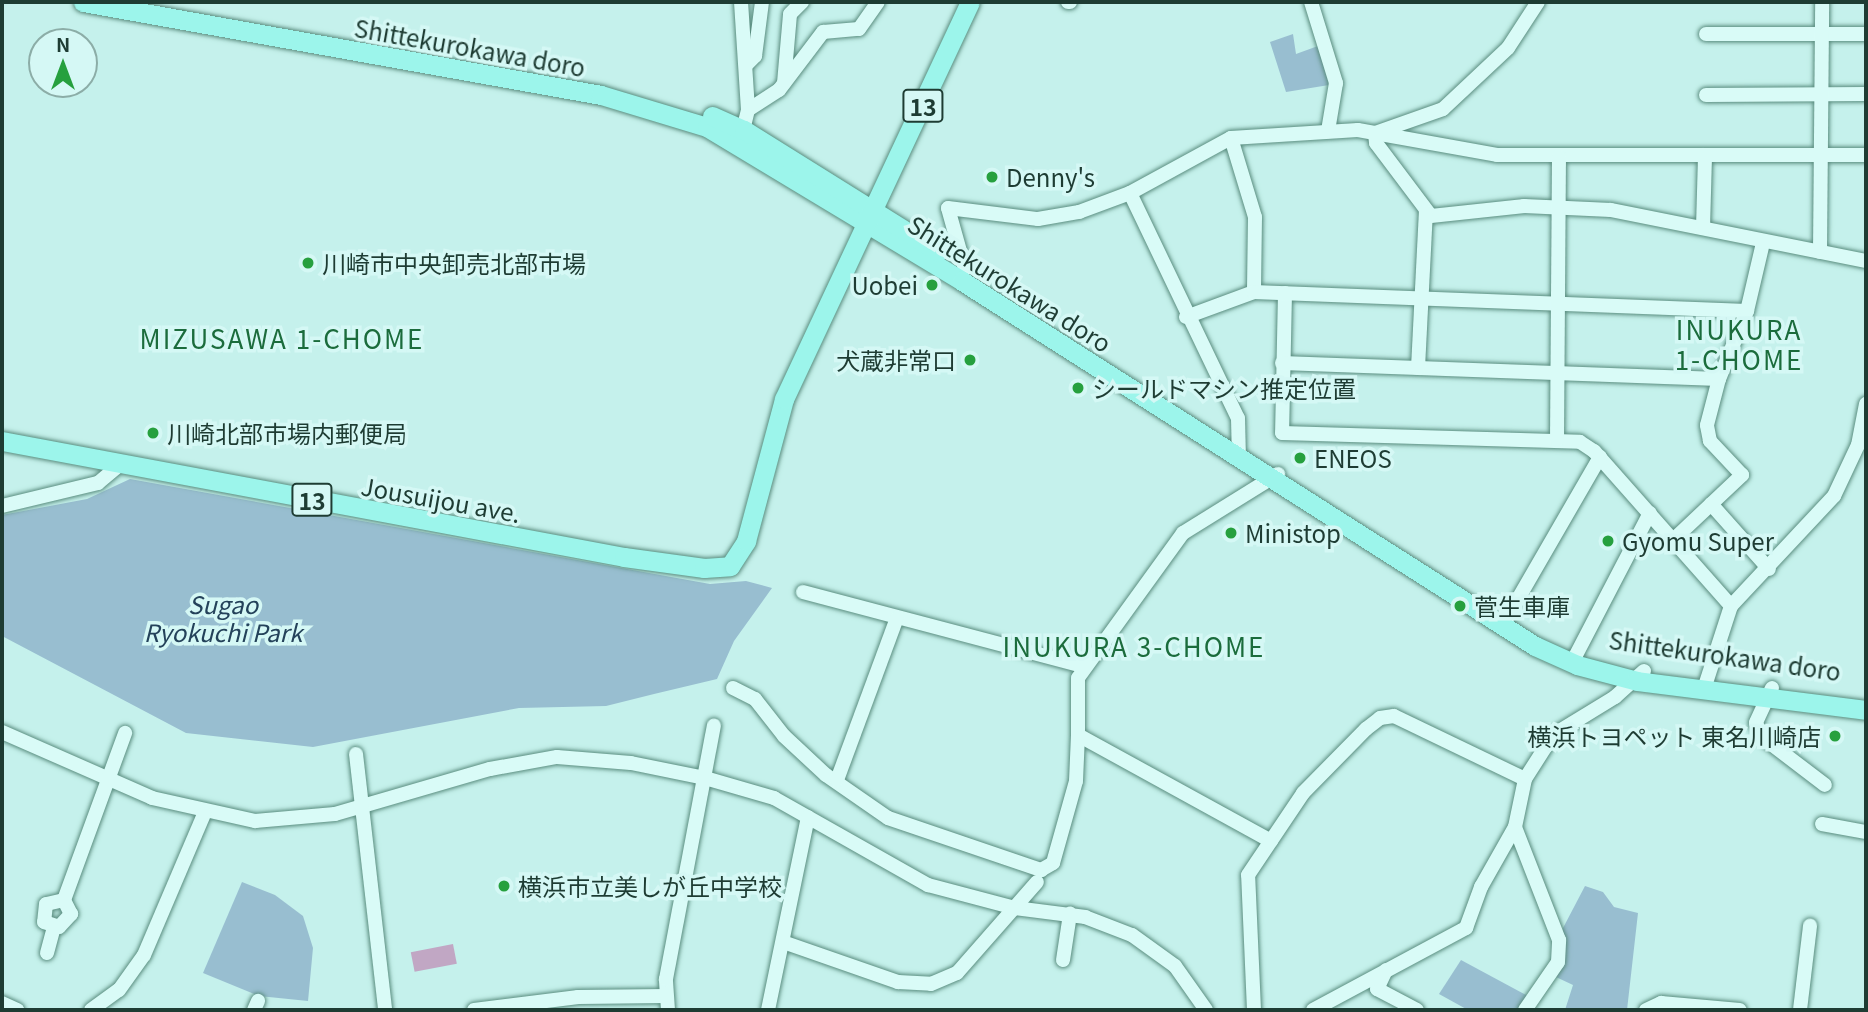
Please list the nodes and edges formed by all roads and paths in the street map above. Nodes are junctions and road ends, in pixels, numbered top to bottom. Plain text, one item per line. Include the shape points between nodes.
1 (83, 2) edge
2 (149, 2) edge
3 (741, 2) edge
4 (762, 2) edge
5 (802, 2) edge
6 (878, 2) edge
7 (970, 2) edge
8 (1311, 2) edge
9 (1538, 2) edge
10 (1822, 2) edge
11 (1706, 34) dead end
12 (1822, 34) junction
13 (1866, 34) edge
14 (746, 65) junction
15 (784, 85) junction
16 (1822, 94) junction
17 (1866, 94) edge
18 (1706, 95) dead end
19 (748, 110) junction
20 (1328, 131) junction
21 (1375, 133) junction
22 (741, 136) junction
23 (1231, 138) junction
24 (1704, 155) junction
25 (1820, 155) junction
26 (1866, 155) edge
27 (1559, 157) junction
28 (1130, 193) junction
29 (1560, 208) junction
30 (1426, 212) junction
31 (870, 215) junction
32 (1703, 228) junction
33 (1763, 243) junction
34 (1820, 252) junction
35 (1866, 261) edge
36 (965, 269) junction
37 (1254, 292) junction
38 (1284, 293) junction
39 (1422, 299) junction
40 (1557, 303) junction
41 (1747, 311) junction
42 (1186, 317) junction
43 (1282, 363) junction
44 (1418, 368) junction
45 (1557, 371) junction
46 (1718, 379) junction
47 (1866, 404) edge
48 (1557, 440) junction
49 (2, 441) edge
50 (1240, 454) junction
51 (1600, 457) junction
52 (121, 464) junction
53 (1277, 475) junction
54 (1711, 504) junction
55 (2, 506) edge
56 (1650, 513) junction
57 (1673, 540) junction
58 (1769, 569) junction
59 (803, 592) dead end
60 (1731, 606) junction
61 (897, 618) junction
62 (1507, 618) junction
63 (1576, 654) junction
64 (1084, 666) junction
65 (1641, 676) junction
66 (1705, 685) junction
67 (733, 688) dead end
68 (1770, 693) junction
69 (1866, 701) edge
70 (1866, 710) edge
71 (713, 725) dead end
72 (2, 732) edge
73 (125, 733) dead end
74 (1078, 736) junction
75 (356, 754) dead end
76 (705, 778) junction
77 (108, 779) junction
78 (1525, 779) junction
79 (837, 780) junction
80 (1825, 785) dead end
81 (362, 808) junction
82 (204, 814) junction
83 (808, 817) junction
84 (1822, 824) dead end
85 (1515, 827) junction
86 (1866, 832) edge
87 (1271, 841) junction
88 (1037, 882) dead end
89 (1015, 908) junction
90 (1070, 914) junction
91 (1810, 926) dead end
92 (783, 942) junction
93 (47, 953) dead end
94 (1063, 960) dead end
95 (1386, 970) junction
96 (2, 1003) edge
97 (667, 1003) edge
98 (17, 1010) edge
99 (91, 1010) edge
100 (385, 1010) edge
101 (476, 1010) edge
102 (768, 1010) edge
103 (1206, 1010) edge
104 (1254, 1010) edge
105 (1313, 1010) edge
106 (1417, 1010) edge
107 (1525, 1010) edge
108 (1646, 1010) edge
109 (1740, 1010) edge
110 (1800, 1010) edge

1 - 22 main road, Shittekurokawa doro via 601,95
2 - 22 main road, Shittekurokawa doro via 624,88
3 - 14 street
4 - 14 street via 755,56
5 - 15 street via 790,14
6 - 15 street via 859,29 823,32
7 - 31 main road, Jousuijou ave. / 13
8 - 20 street via 1336,83
9 - 21 street via 1508,48 1443,109
10 - 12 street
11 - 12 street
12 - 13 street
12 - 16 street
14 - 19 street
15 - 19 street
16 - 17 street
16 - 18 street
16 - 25 street
19 - 22 street
20 - 21 street
20 - 23 street
21 - 27 street via 1497,155
21 - 30 street
22 - 31 main road, Shittekurokawa doro
23 - 28 street
23 - 37 street via 1255,217
24 - 25 street
24 - 27 street
24 - 32 street
25 - 26 street
25 - 34 street
27 - 29 street
28 - 36 street via 1079,212 1038,219 948,208
28 - 42 street
29 - 30 street via 1431,216
29 - 32 street via 1611,210
29 - 40 street
30 - 39 street
31 - 36 main road, Shittekurokawa doro
31 - 50 main road, Shittekurokawa doro
31 - 52 main road, Jousuijou ave. / 13 via 799,364 770,442 737,561 712,569 624,557
32 - 33 street
33 - 34 street
33 - 41 street
34 - 35 street
36 - 50 main road, Shittekurokawa doro
37 - 38 street
37 - 42 street
38 - 39 street
38 - 43 street
39 - 40 street
39 - 44 street
40 - 41 street
40 - 45 street
41 - 46 street
42 - 50 street via 1238,418
43 - 44 street
43 - 48 street via 1282,433
44 - 45 street
45 - 46 street
45 - 48 street
46 - 54 street via 1707,435 1742,475
47 - 58 street via 1858,444 1834,496
48 - 51 street via 1580,442
49 - 52 main road, Jousuijou ave. / 13
50 - 53 main road, Shittekurokawa doro
51 - 56 street
51 - 62 street
52 - 55 street via 98,483
53 - 62 main road, Shittekurokawa doro
53 - 64 street via 1183,533
53 - 65 main road, Shittekurokawa doro via 1535,646 1577,665
54 - 57 street
54 - 58 street
56 - 57 street
56 - 63 street
57 - 60 street
58 - 60 street
59 - 61 street
60 - 66 street
61 - 64 street
61 - 79 street
62 - 63 main road, Shittekurokawa doro
63 - 65 main road, Shittekurokawa doro
64 - 74 street via 1078,678
65 - 66 main road, Shittekurokawa doro
65 - 78 street via 1553,735
66 - 68 main road, Shittekurokawa doro
67 - 79 street via 755,699 796,749
68 - 69 main road, Shittekurokawa doro
68 - 70 main road, Shittekurokawa doro
68 - 80 street via 1756,723 1762,737
71 - 76 street
72 - 77 street
73 - 77 street
74 - 79 street via 1076,780 1049,869 905,826
74 - 87 street
75 - 81 street
76 - 81 street via 631,763 557,757 490,769
76 - 83 street via 774,798
76 - 97 street
77 - 82 street
77 - 93 street via 64,900 71,914 54,926
78 - 85 street
78 - 87 street via 1410,722 1380,718 1303,793
81 - 82 street via 275,821
81 - 100 street
82 - 99 street via 144,955 120,990
83 - 89 street via 928,885
83 - 92 street
84 - 86 street
85 - 95 street via 1481,887 1466,928
85 - 107 street via 1559,940 1558,962
87 - 104 street via 1248,875
88 - 89 street
89 - 90 street
89 - 92 street via 957,973 931,984 898,982
90 - 94 street
90 - 103 street via 1107,923 1155,949
91 - 110 street
92 - 102 street
95 - 105 street
95 - 106 street via 1377,989
96 - 98 street
97 - 101 street via 578,997
108 - 109 street via 1661,1003

